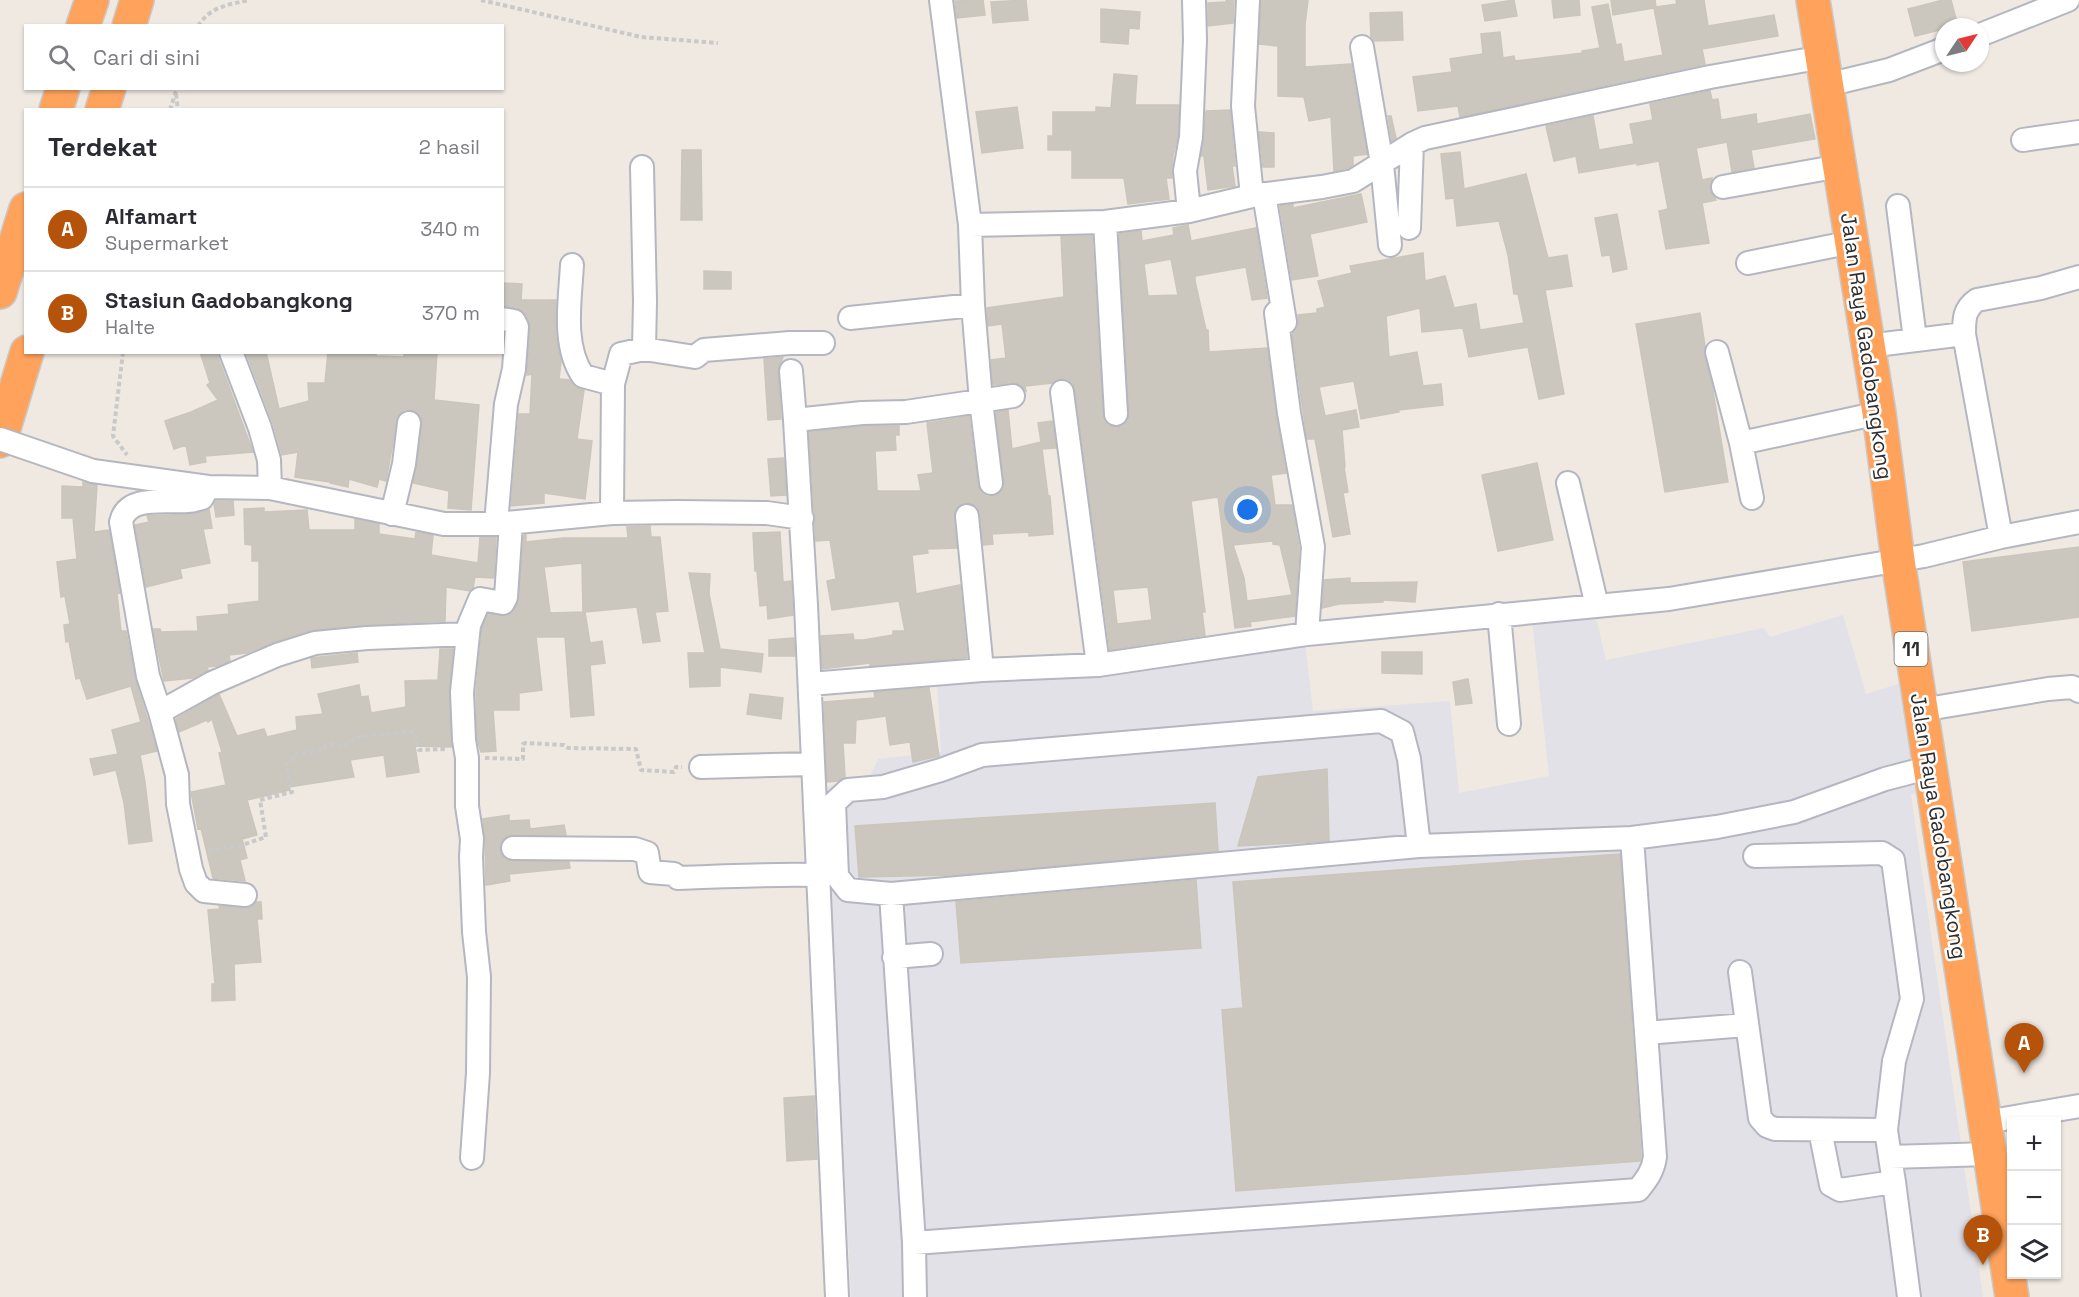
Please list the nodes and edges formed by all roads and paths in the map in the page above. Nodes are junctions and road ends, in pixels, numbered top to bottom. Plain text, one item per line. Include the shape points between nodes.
1 (92, 0) edge
2 (137, 0) edge
3 (249, 0) edge
4 (481, 0) edge
5 (941, 0) edge
6 (1194, 0) edge
7 (1248, 0) edge
8 (1813, 0) edge
9 (2067, 0) edge
10 (84, 24) edge
11 (130, 24) edge
12 (199, 24) edge
13 (1989, 31) edge
14 (718, 44) dead end
15 (1362, 47) dead end
16 (1935, 52) edge
17 (1825, 71) junction
18 (62, 90) edge
19 (108, 90) edge
20 (176, 90) edge
21 (57, 108) edge
22 (103, 108) edge
23 (172, 108) edge
24 (178, 108) edge
25 (2079, 132) edge
26 (2023, 140) dead end
27 (1412, 144) junction
28 (1382, 164) junction
29 (1840, 166) junction
30 (642, 167) dead end
31 (1723, 187) dead end
32 (1258, 195) junction
33 (1898, 206) dead end
34 (1189, 211) junction
35 (24, 215) edge
36 (1105, 222) junction
37 (970, 225) junction
38 (1409, 228) dead end
39 (1852, 242) junction
40 (1390, 245) dead end
41 (1748, 263) dead end
42 (572, 265) dead end
43 (2079, 277) edge
44 (0, 292) edge
45 (973, 304) junction
46 (1282, 307) junction
47 (850, 318) dead end
48 (504, 319) edge
49 (1964, 334) junction
50 (1287, 336) dead end
51 (1915, 339) junction
52 (823, 343) dead end
53 (1868, 346) junction
54 (644, 349) junction
55 (1717, 352) dead end
56 (26, 354) edge
57 (123, 354) edge
58 (232, 354) edge
59 (791, 370) dead end
60 (613, 384) junction
61 (1062, 392) dead end
62 (1013, 396) dead end
63 (981, 401) junction
64 (1879, 413) junction
65 (1116, 414) dead end
66 (795, 420) junction
67 (409, 423) dead end
68 (0, 440) edge
69 (1741, 443) junction
70 (129, 458) dead end
71 (991, 483) dead end
72 (1568, 483) dead end
73 (208, 488) junction
74 (270, 488) junction
75 (1752, 498) dead end
76 (612, 513) junction
77 (392, 514) junction
78 (967, 516) dead end
79 (802, 518) junction
80 (2079, 522) edge
81 (504, 524) junction
82 (2001, 537) junction
83 (1898, 560) junction
84 (1597, 606) junction
85 (1498, 614) junction
86 (468, 634) junction
87 (1307, 634) junction
88 (1098, 665) junction
89 (982, 670) junction
90 (810, 684) junction
91 (2079, 691) edge
92 (1921, 710) junction
93 (160, 712) junction
94 (1509, 724) dead end
95 (466, 753) junction
96 (812, 764) junction
97 (701, 767) joint
98 (1931, 767) junction
99 (1632, 838) junction
100 (1419, 846) junction
101 (513, 848) dead end
102 (188, 855) junction
103 (1755, 856) dead end
104 (817, 874) junction
105 (891, 894) junction
106 (245, 895) dead end
107 (931, 954) dead end
108 (894, 957) junction
109 (1740, 972) dead end
110 (1746, 1025) junction
111 (1647, 1033) junction
112 (2079, 1106) edge
113 (1986, 1122) junction
114 (1820, 1130) junction
115 (1886, 1130) junction
116 (1989, 1154) junction
117 (1890, 1157) junction
118 (472, 1158) dead end
119 (1894, 1182) junction
120 (914, 1243) junction
121 (837, 1297) edge
122 (915, 1297) edge
123 (1908, 1297) edge
124 (2012, 1297) edge

1 - 10 highway
2 - 11 highway
3 - 12 path via 214,9
4 - 14 path via 641,38
5 - 37 street
6 - 34 street via 1191,137 1185,171
7 - 32 street via 1243,106
8 - 17 highway, Jalan Raya Gadobangkong / 11
9 - 13 street
15 - 28 street
16 - 17 street via 1889,70
17 - 27 street via 1710,77
17 - 29 highway, Jalan Raya Gadobangkong / 11
18 - 21 highway
19 - 22 highway
20 - 23 path
20 - 24 path
25 - 26 street
27 - 28 street
27 - 38 street
28 - 32 street via 1353,182
28 - 40 street
29 - 31 street
29 - 39 highway, Jalan Raya Gadobangkong / 11
30 - 54 street
32 - 34 street
32 - 46 street
33 - 51 street
34 - 36 street
35 - 44 highway
36 - 37 street
36 - 65 street
37 - 45 street
39 - 41 street
39 - 53 highway, Jalan Raya Gadobangkong / 11
42 - 60 street via 569,323 574,364 583,376
43 - 49 street via 1977,300 1965,314
45 - 47 street
45 - 63 street
46 - 50 street
46 - 87 street via 1276,313 1286,392 1313,547
48 - 81 street via 514,321 517,327 506,404
49 - 51 street
49 - 82 street
51 - 53 street
52 - 54 street via 704,350 695,357
53 - 64 highway, Jalan Raya Gadobangkong / 11
54 - 60 street via 621,354
55 - 69 street
56 - 68 highway
57 - 70 path via 113,436
58 - 74 street via 260,428 269,460
59 - 66 street
60 - 76 street
61 - 88 street
62 - 63 street
63 - 66 street via 906,412
63 - 71 street
64 - 69 street
64 - 83 highway, Jalan Raya Gadobangkong / 11
66 - 79 street
67 - 77 street
68 - 73 street, bridge via 93,471
69 - 75 street
72 - 84 street
73 - 74 street
73 - 93 street via 202,498 189,502 168,500 131,506 121,522 148,676
74 - 77 street
76 - 79 street via 721,511
76 - 81 street
77 - 81 street via 444,525
78 - 89 street
79 - 90 street
80 - 82 street
81 - 86 street via 506,597 503,603 480,599
82 - 83 street
83 - 84 street via 1669,599
83 - 92 highway, Jalan Raya Gadobangkong / 11
84 - 85 street
85 - 87 street
85 - 94 street
86 - 93 street via 315,643 212,683
86 - 95 street via 462,692
87 - 88 street
88 - 89 street
89 - 90 street
90 - 96 street
91 - 92 street via 2072,687 2048,689
92 - 98 highway, Jalan Raya Gadobangkong / 11
93 - 102 street via 177,775
95 - 97 path via 523,759 526,743 636,749 641,770 674,772 676,767
95 - 102 path via 419,750 414,732 361,736 345,745 328,744 322,750 294,755 286,764 292,792 260,800 266,837
95 - 118 street via 479,977
96 - 97 street
96 - 104 street
98 - 99 street via 1885,778 1794,812
98 - 113 highway, Jalan Raya Gadobangkong / 11
99 - 100 street
99 - 111 street
100 - 105 street
100 - 105 street via 1402,732 1381,721 982,755 884,787 848,790 834,803 837,876 848,890
101 - 104 street via 635,849 647,853 650,872 674,874 678,878
102 - 106 street via 196,883 204,891
103 - 115 street via 1882,853 1893,860 1912,999 1894,1061
104 - 121 street
105 - 108 street
107 - 108 street
108 - 120 street
109 - 110 street
110 - 111 street
110 - 114 street via 1760,1118 1775,1129
111 - 120 street via 1655,1157 1649,1176 1638,1190
112 - 113 street
113 - 116 highway, Jalan Raya Gadobangkong / 11
114 - 115 street
114 - 119 street via 1832,1185 1840,1190
115 - 117 street
116 - 117 street
116 - 124 highway, Jalan Raya Gadobangkong / 11
117 - 119 street
119 - 123 street
120 - 122 street

